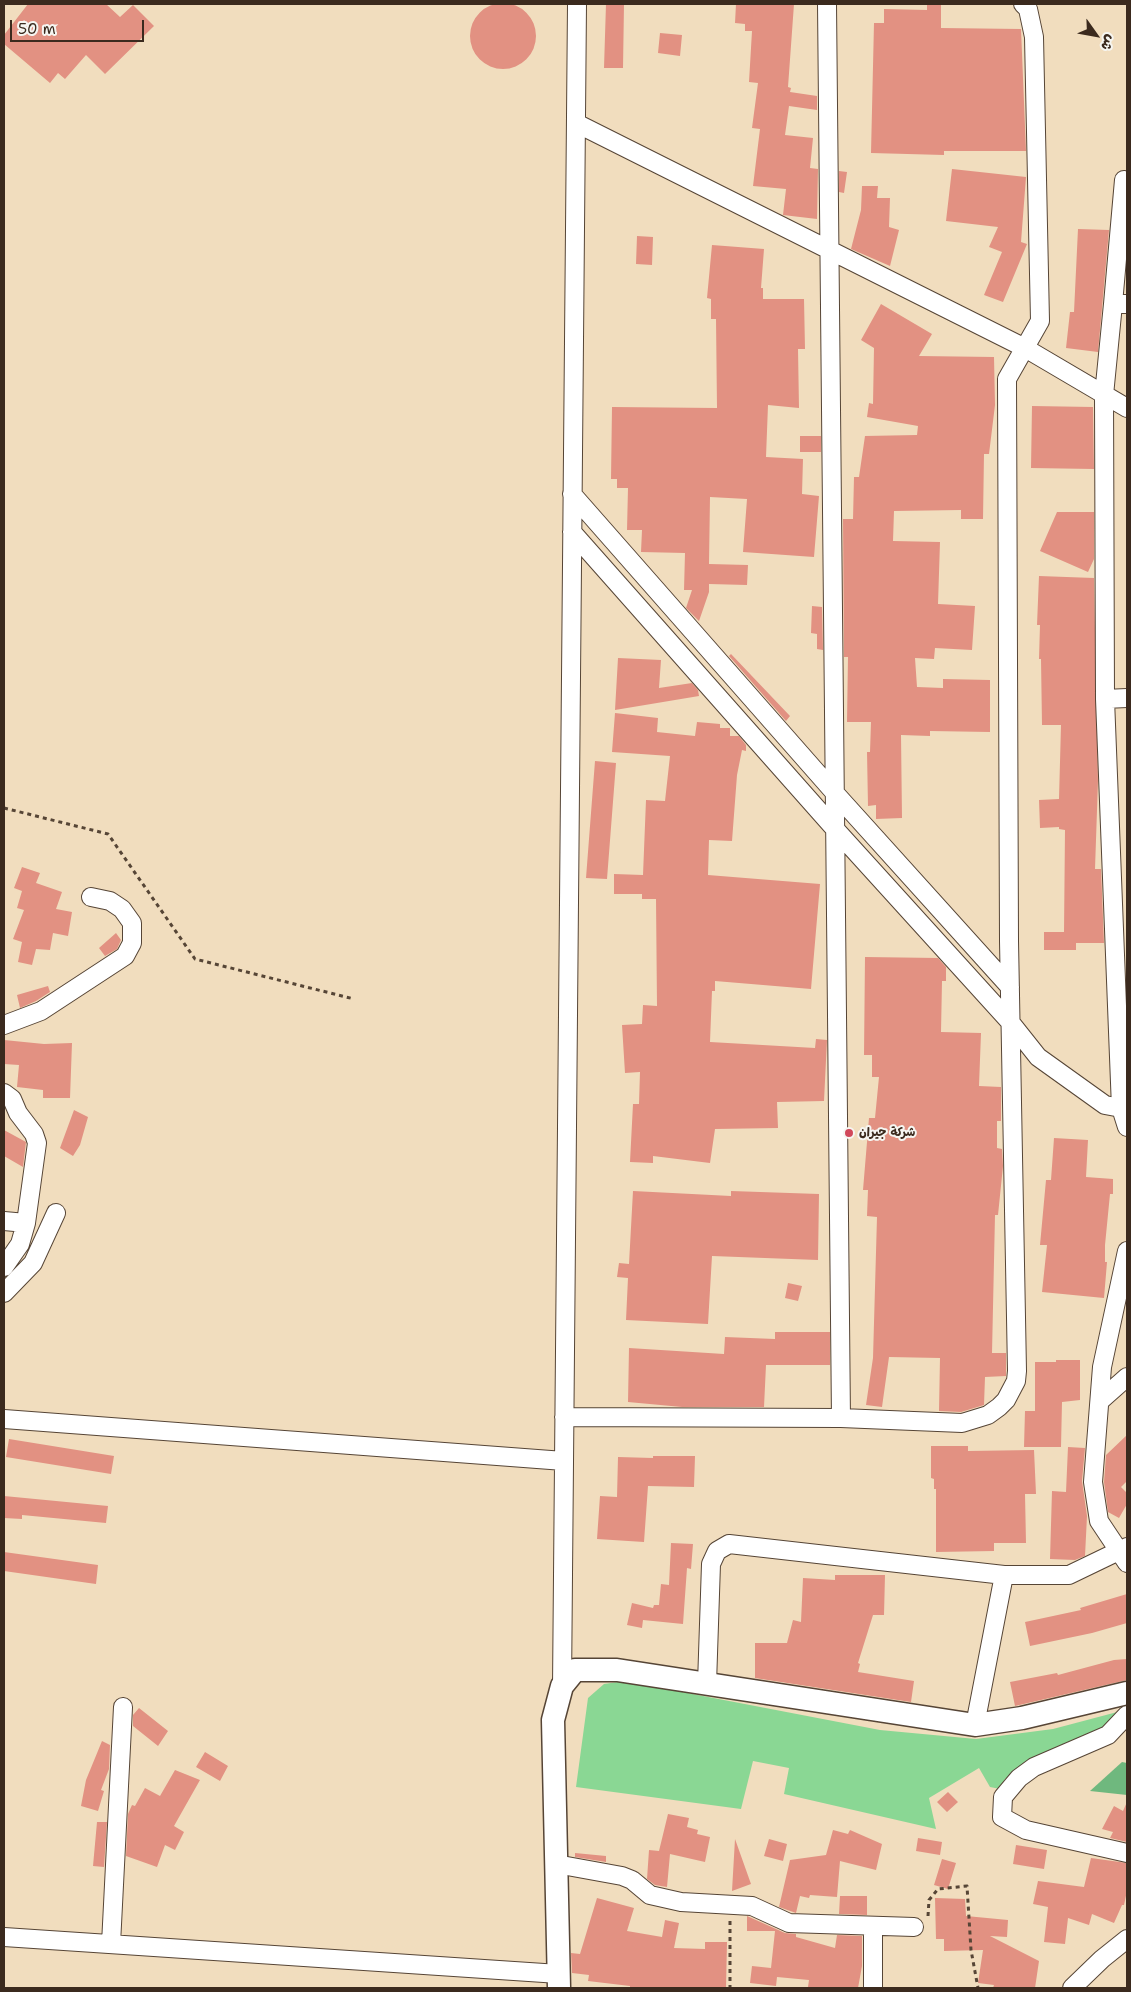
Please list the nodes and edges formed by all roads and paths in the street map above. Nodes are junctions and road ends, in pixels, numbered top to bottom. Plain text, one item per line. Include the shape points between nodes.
1 (577, 4) edge
2 (827, 4) edge
3 (1023, 4) edge
4 (576, 123) junction
5 (1124, 180) dead end
6 (829, 250) junction
7 (1120, 304) edge
8 (1025, 348) junction
9 (1104, 395) junction
10 (1127, 408) edge
11 (572, 494) junction
12 (572, 532) junction
13 (1127, 698) edge
14 (1105, 699) junction
15 (759, 706) junction
16 (730, 711) junction
17 (834, 792) junction
18 (4, 808) edge
19 (860, 820) junction
20 (835, 822) junction
21 (90, 897) dead end
22 (1010, 987) junction
23 (354, 999) dead end
24 (1011, 1023) junction
25 (4, 1025) edge
26 (4, 1093) edge
27 (1124, 1104) edge
28 (1127, 1127) edge
29 (56, 1213) dead end
30 (4, 1221) edge
31 (26, 1223) junction
32 (1127, 1251) edge
33 (4, 1267) edge
34 (4, 1293) edge
35 (1127, 1377) edge
36 (1101, 1400) junction
37 (564, 1417) junction
38 (841, 1418) junction
39 (4, 1419) edge
40 (564, 1461) junction
41 (1125, 1554) edge
42 (1004, 1574) junction
43 (707, 1684) junction
44 (562, 1686) junction
45 (1127, 1693) edge
46 (124, 1707) dead end
47 (1127, 1715) edge
48 (975, 1725) junction
49 (1127, 1853) edge
50 (556, 1864) junction
51 (730, 1905) junction
52 (873, 1926) junction
53 (914, 1927) joint
54 (4, 1937) edge
55 (1127, 1939) edge
56 (111, 1944) junction
57 (559, 1981) edge
58 (730, 1988) edge
59 (872, 1988) edge
60 (978, 1988) edge
61 (1072, 1988) edge

1 - 4 street
2 - 6 street
3 - 8 street via 1028,9 1034,37 1040,321
4 - 6 street
4 - 11 street
5 - 7 street
6 - 8 street
6 - 17 street
7 - 9 street
8 - 9 street
8 - 22 street via 1006,379
9 - 10 street
9 - 14 street
11 - 12 street
11 - 15 street
12 - 16 street
12 - 37 street
13 - 14 street
14 - 27 street
15 - 16 street
15 - 17 street
16 - 20 street
17 - 19 street
17 - 20 street
18 - 23 path via 108,834 195,959
19 - 20 street
19 - 22 street
20 - 24 street
20 - 38 street
21 - 25 street via 122,908 132,923 132,943 124,956 41,1010
22 - 24 street
24 - 27 street via 1038,1056 1105,1105
24 - 38 street via 1017,1371 1012,1391 988,1415 962,1423
26 - 31 street via 34,1134 36,1143
27 - 28 street
29 - 34 street via 33,1263
30 - 31 street
31 - 33 street via 20,1244
32 - 36 street via 1102,1367
35 - 36 street
36 - 41 street via 1093,1482 1099,1522
37 - 38 street
37 - 40 street
39 - 40 street
40 - 44 street
41 - 42 street via 1069,1575
42 - 43 street via 724,1545 711,1564
42 - 48 street
43 - 44 street via 617,1670 575,1670
43 - 48 street
44 - 50 street via 553,1720
45 - 48 street via 1022,1718
46 - 56 street
47 - 49 street via 1108,1736 1026,1772 1003,1797 1002,1817 1026,1830
50 - 51 street via 622,1876 650,1894 681,1902
50 - 57 street
51 - 52 street via 752,1906 789,1923
51 - 58 path
52 - 53 street
52 - 59 street
53 - 60 path via 927,1926 929,1900 938,1888 967,1886 971,1950
54 - 56 street
55 - 61 street
56 - 57 street

